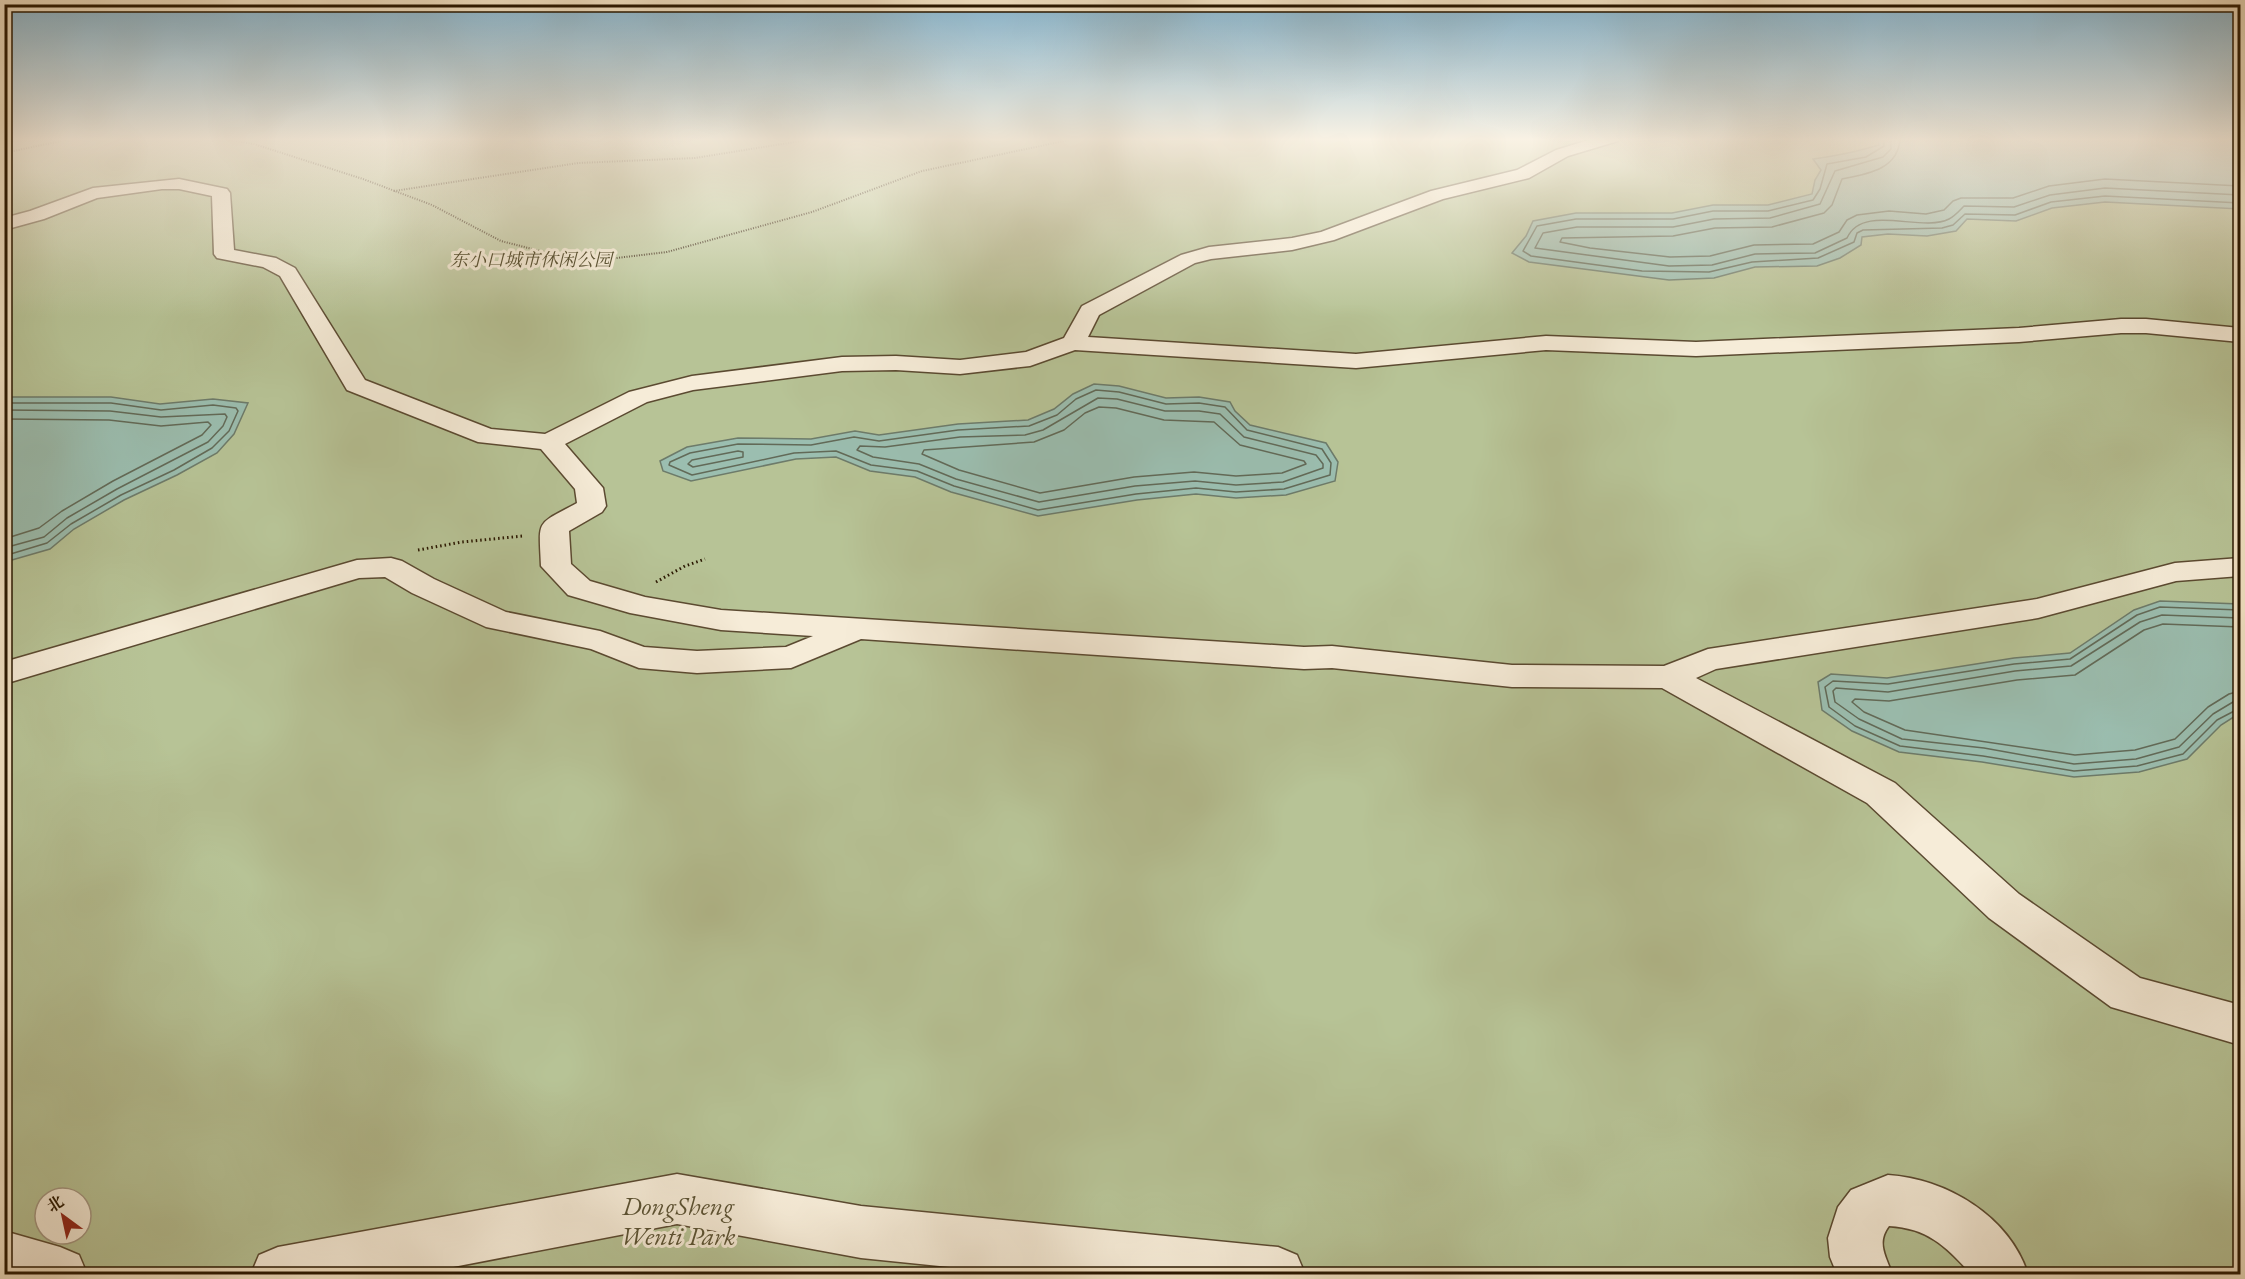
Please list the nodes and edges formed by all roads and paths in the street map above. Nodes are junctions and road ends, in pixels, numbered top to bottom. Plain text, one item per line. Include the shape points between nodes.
1 (81, 198) edge
2 (221, 198) edge
3 (412, 198) edge
4 (850, 198) edge
5 (1429, 198) edge
6 (4, 224) edge
7 (2241, 335) edge
8 (1073, 343) junction
9 (549, 442) junction
10 (705, 559) dead end
11 (556, 566) junction
12 (2241, 567) edge
13 (357, 569) junction
14 (618, 599) junction
15 (856, 630) junction
16 (4, 674) edge
17 (1668, 677) junction
18 (2241, 1025) edge
19 (4, 1258) edge
20 (60, 1275) edge
21 (278, 1275) edge
22 (1278, 1275) edge
23 (1864, 1275) edge
24 (2001, 1275) edge

1 - 6 lane
2 - 9 lane via 224,254 269,262 288,272 356,385 487,436
3 - 4 path via 501,241 583,262 666,252
5 - 8 lane via 1327,236 1209,253 1188,260 1090,311
7 - 8 lane via 2146,326 1696,349 1546,343 1356,361
8 - 9 lane via 1030,359 960,367 842,364 692,383 638,397
9 - 11 lane via 589,488 592,506 554,527
10 - 14 path via 685,566 643,592
11 - 13 path via 544,541 528,535 427,548
11 - 14 lane via 579,588
12 - 17 lane via 2175,572 2038,608 1708,660
13 - 15 lane via 391,567 496,620 600,641 639,657 697,662 791,657
13 - 16 lane
14 - 15 lane via 722,620
15 - 17 lane via 1332,657 1512,676
17 - 18 lane via 1881,793 2004,906 2127,994
19 - 20 lane
21 - 22 lane via 677,1199 861,1232
23 - 24 lane via 1855,1251 1854,1231 1867,1210 1892,1201 1937,1211 1961,1226 1983,1246

